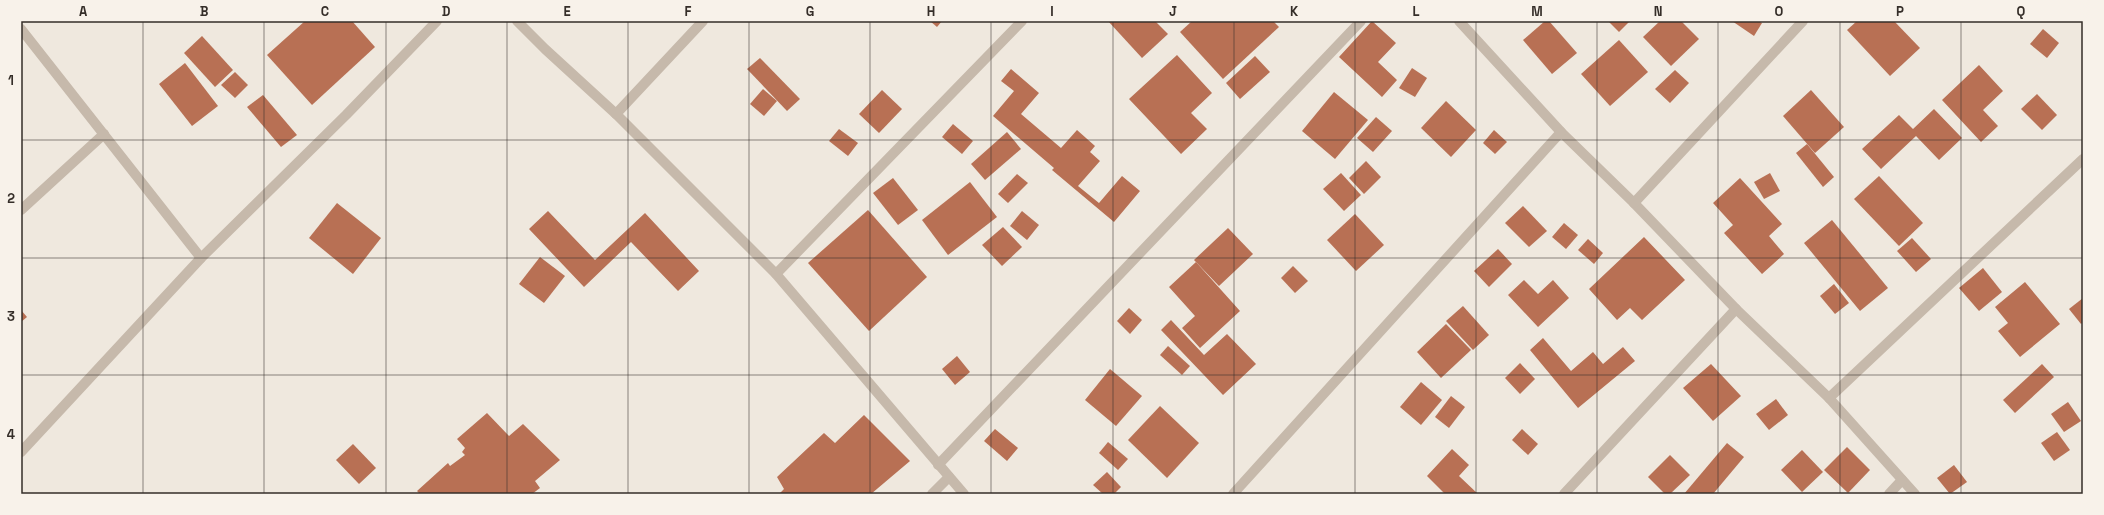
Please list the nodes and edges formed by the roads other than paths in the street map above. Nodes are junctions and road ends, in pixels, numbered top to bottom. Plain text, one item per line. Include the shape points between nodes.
1 (438, 21) edge
2 (517, 21) edge
3 (703, 21) edge
4 (1022, 21) edge
5 (1361, 21) edge
6 (1459, 21) edge
7 (1803, 21) edge
8 (21, 29) edge
9 (616, 114) junction
10 (1561, 132) junction
11 (104, 134) junction
12 (2083, 159) edge
13 (1634, 202) junction
14 (21, 210) edge
15 (201, 258) junction
16 (776, 274) junction
17 (1736, 309) junction
18 (1829, 398) junction
19 (21, 452) edge
20 (938, 465) junction
21 (949, 477) junction
22 (1902, 480) junction
23 (932, 494) edge
24 (964, 494) edge
25 (1233, 494) edge
26 (1564, 494) edge
27 (1889, 494) edge
28 (1915, 494) edge

1 - 15 street
2 - 9 street
3 - 9 street
4 - 16 street
5 - 20 street
6 - 10 street
7 - 13 street
8 - 11 street
9 - 16 street
10 - 13 street
10 - 25 street
11 - 14 street
11 - 15 street
12 - 18 street
13 - 17 street
15 - 19 street
16 - 20 street
17 - 18 street
17 - 26 street
18 - 22 street
20 - 21 street
21 - 23 street
21 - 24 street
22 - 27 street
22 - 28 street

